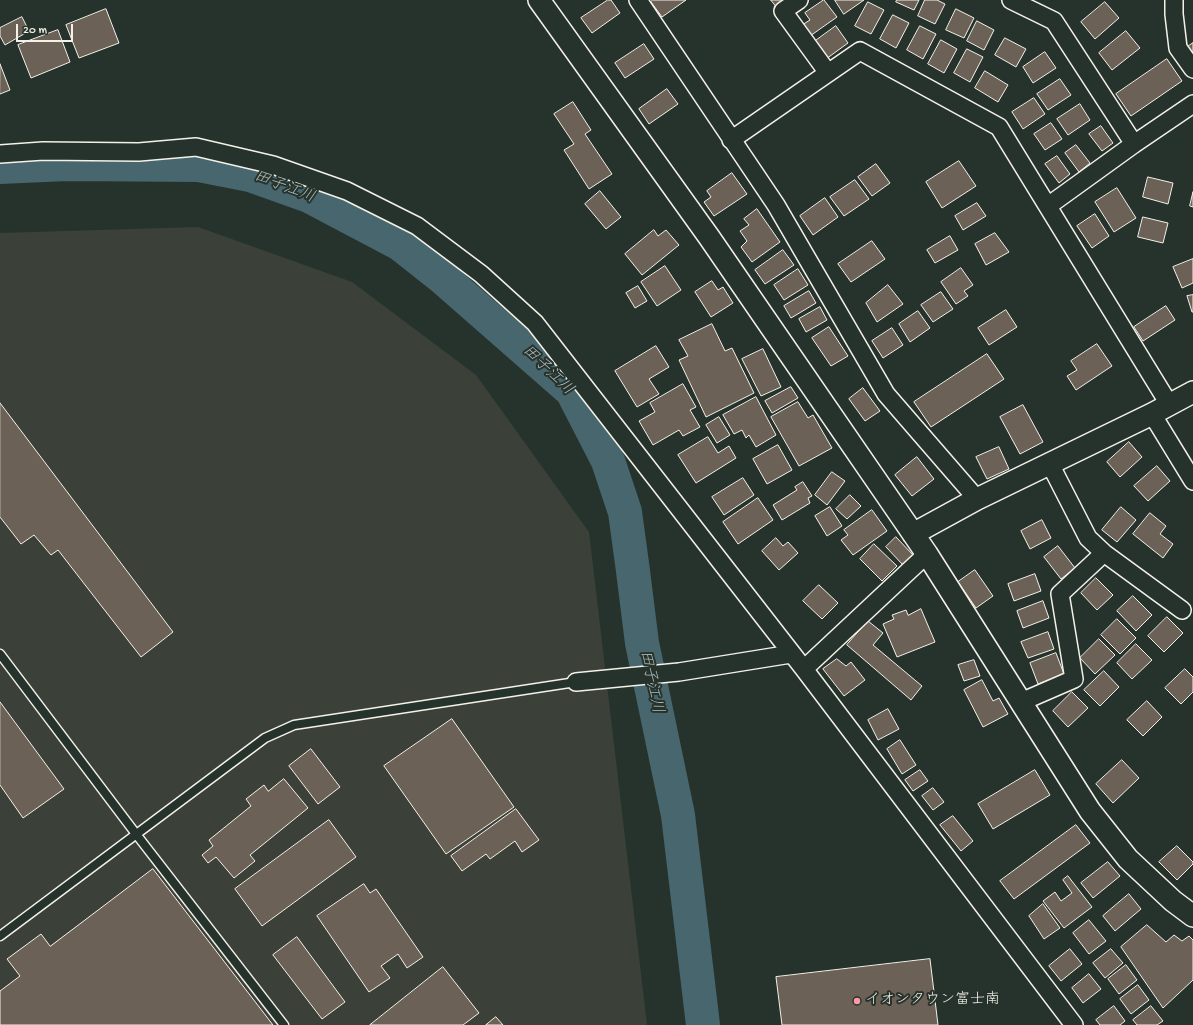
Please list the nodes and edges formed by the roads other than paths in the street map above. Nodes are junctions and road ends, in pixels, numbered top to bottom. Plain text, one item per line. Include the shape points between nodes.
1 (539, 0) edge
2 (638, 0) edge
3 (799, 0) edge
4 (1010, 0) edge
5 (1174, 0) edge
6 (1193, 70) edge
7 (828, 73) junction
8 (1193, 104) edge
9 (731, 140) junction
10 (1134, 144) junction
11 (0, 154) edge
12 (1048, 206) junction
13 (1193, 392) edge
14 (1161, 409) junction
15 (1050, 464) junction
16 (1193, 481) edge
17 (977, 499) junction
18 (913, 534) junction
19 (1104, 553) junction
20 (927, 554) junction
21 (1182, 610) dead end
22 (0, 654) edge
23 (791, 654) junction
24 (804, 669) junction
25 (576, 682) joint
26 (1021, 702) junction
27 (136, 834) junction
28 (1193, 916) edge
29 (0, 936) edge
30 (284, 1025) edge
31 (1074, 1025) edge

1 - 18 street via 709,237
2 - 9 street
3 - 7 street via 783,11
4 - 10 street via 1054,21
5 - 6 street via 1178,48
7 - 9 street
7 - 12 street via 860,51 999,127
8 - 10 street
9 - 17 street via 776,205 886,394
10 - 12 street
11 - 23 street via 43,151 139,152 196,147 273,165 340,188 417,226 481,274 535,323
12 - 14 street
13 - 14 street
14 - 15 street
14 - 16 street
15 - 17 street
15 - 19 street via 1088,538
17 - 18 street
18 - 20 street
19 - 21 street
19 - 26 street via 1060,594 1074,679
20 - 24 street
20 - 26 street
22 - 27 lane
23 - 24 street
23 - 25 street via 679,672
24 - 31 street
25 - 27 lane via 294,725 265,738
26 - 28 street via 1090,811 1128,859
27 - 29 lane
27 - 30 lane

